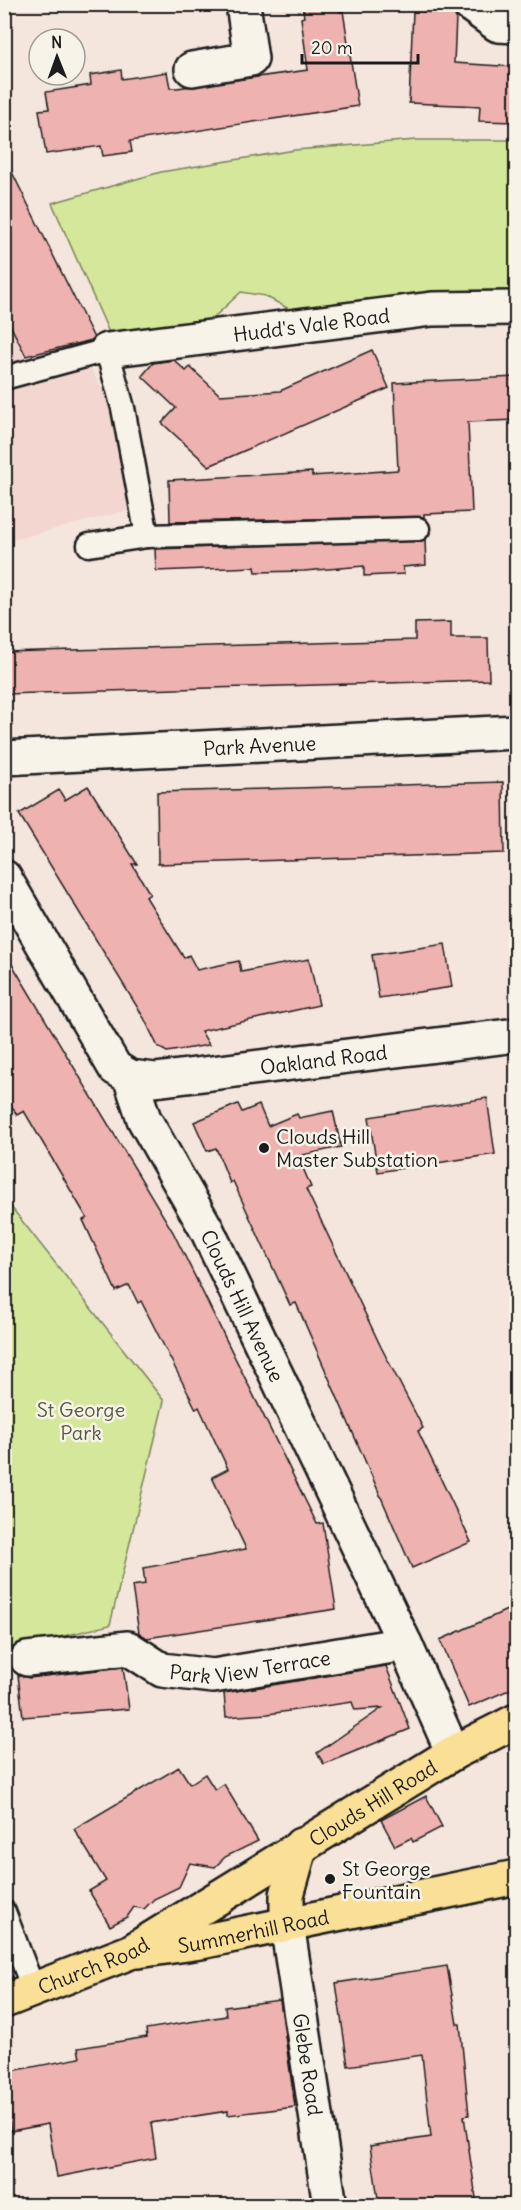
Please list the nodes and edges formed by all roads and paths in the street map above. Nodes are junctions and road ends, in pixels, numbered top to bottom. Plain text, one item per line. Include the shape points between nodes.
1 (243, 4) edge
2 (469, 4) edge
3 (516, 26) edge
4 (192, 69) dead end
5 (516, 308) edge
6 (107, 350) junction
7 (4, 378) edge
8 (418, 529) dead end
9 (147, 536) junction
10 (89, 545) dead end
11 (516, 732) edge
12 (4, 758) edge
13 (4, 877) edge
14 (516, 1035) edge
15 (130, 1077) junction
16 (405, 1644) junction
17 (27, 1659) dead end
18 (516, 1722) edge
19 (453, 1753) junction
20 (301, 1845) junction
21 (516, 1877) edge
22 (4, 1912) edge
23 (287, 1924) junction
24 (130, 1952) junction
25 (19, 1996) edge
26 (330, 2205) edge

1 - 4 street via 251,58
2 - 3 street via 498,25
5 - 6 street, Hudd's Vale Road via 432,309
6 - 7 lane
6 - 9 lane via 123,408
8 - 9 lane
9 - 10 lane
11 - 12 street, Park Avenue
13 - 15 street, Clouds Hill Avenue via 115,1068
14 - 15 street, Oakland Road via 155,1080
15 - 16 street, Clouds Hill Avenue via 144,1119 207,1230
16 - 17 street, Park View Terrace via 213,1676 162,1670 128,1648
16 - 19 street, Clouds Hill Avenue
18 - 19 main road, Clouds Hill Road
19 - 20 main road, Clouds Hill Road
20 - 23 main road, Clouds Hill Road via 287,1895
20 - 24 main road, Church Road
21 - 23 main road, Summerhill Road
22 - 25 lane
23 - 24 main road, Summerhill Road
23 - 26 street, Glebe Road
24 - 25 main road, Church Road

